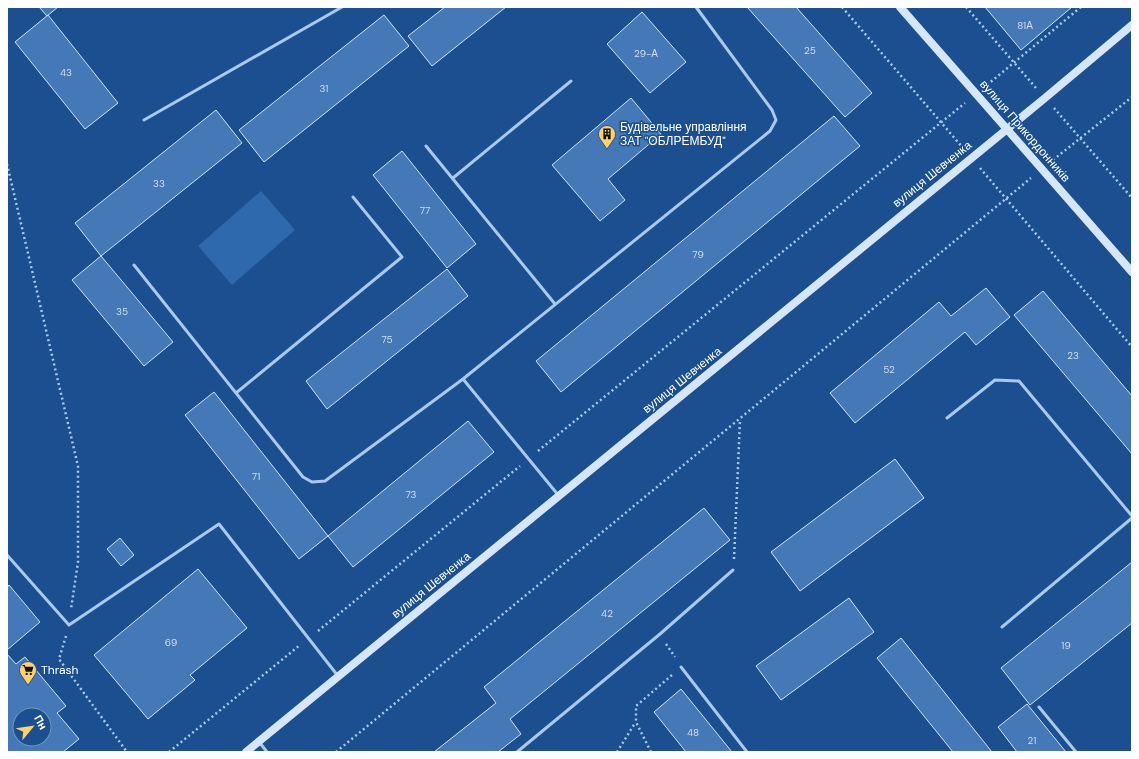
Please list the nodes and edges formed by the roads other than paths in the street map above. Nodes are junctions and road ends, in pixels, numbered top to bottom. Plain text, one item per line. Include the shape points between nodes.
1 (342, 7) edge
2 (696, 7) edge
3 (900, 7) edge
4 (1132, 25) edge
5 (571, 81) dead end
6 (144, 120) dead end
7 (1008, 128) junction
8 (426, 146) dead end
9 (453, 178) junction
10 (353, 197) dead end
11 (134, 265) dead end
12 (1132, 272) edge
13 (555, 304) junction
14 (463, 379) junction
15 (236, 393) junction
16 (947, 418) dead end
17 (558, 496) junction
18 (1132, 517) edge
19 (7, 555) edge
20 (733, 570) road end
21 (1002, 627) dead end
22 (681, 667) road end
23 (338, 676) junction
24 (1040, 707) dead end
25 (259, 741) junction
26 (246, 752) edge
27 (267, 752) edge
28 (517, 752) edge
29 (748, 752) edge
30 (1076, 752) edge

1 - 6 lane
2 - 13 lane via 772,110 776,120 770,131
3 - 7 street, вулиця Прикордонників
4 - 7 street, вулиця Шевченка
5 - 9 lane
7 - 12 street, вулиця Прикордонників
7 - 17 street, вулиця Шевченка
8 - 9 lane
9 - 13 lane
10 - 15 lane via 402,257
11 - 15 lane
13 - 14 lane
14 - 15 lane via 325,481 312,482 303,477
14 - 17 lane
16 - 18 lane via 995,380 1019,381
17 - 23 street, вулиця Шевченка
18 - 21 lane
19 - 23 lane via 69,625 219,524
20 - 28 lane
22 - 29 lane
23 - 25 street, вулиця Шевченка
24 - 30 lane
25 - 26 street, вулиця Шевченка
25 - 27 lane

